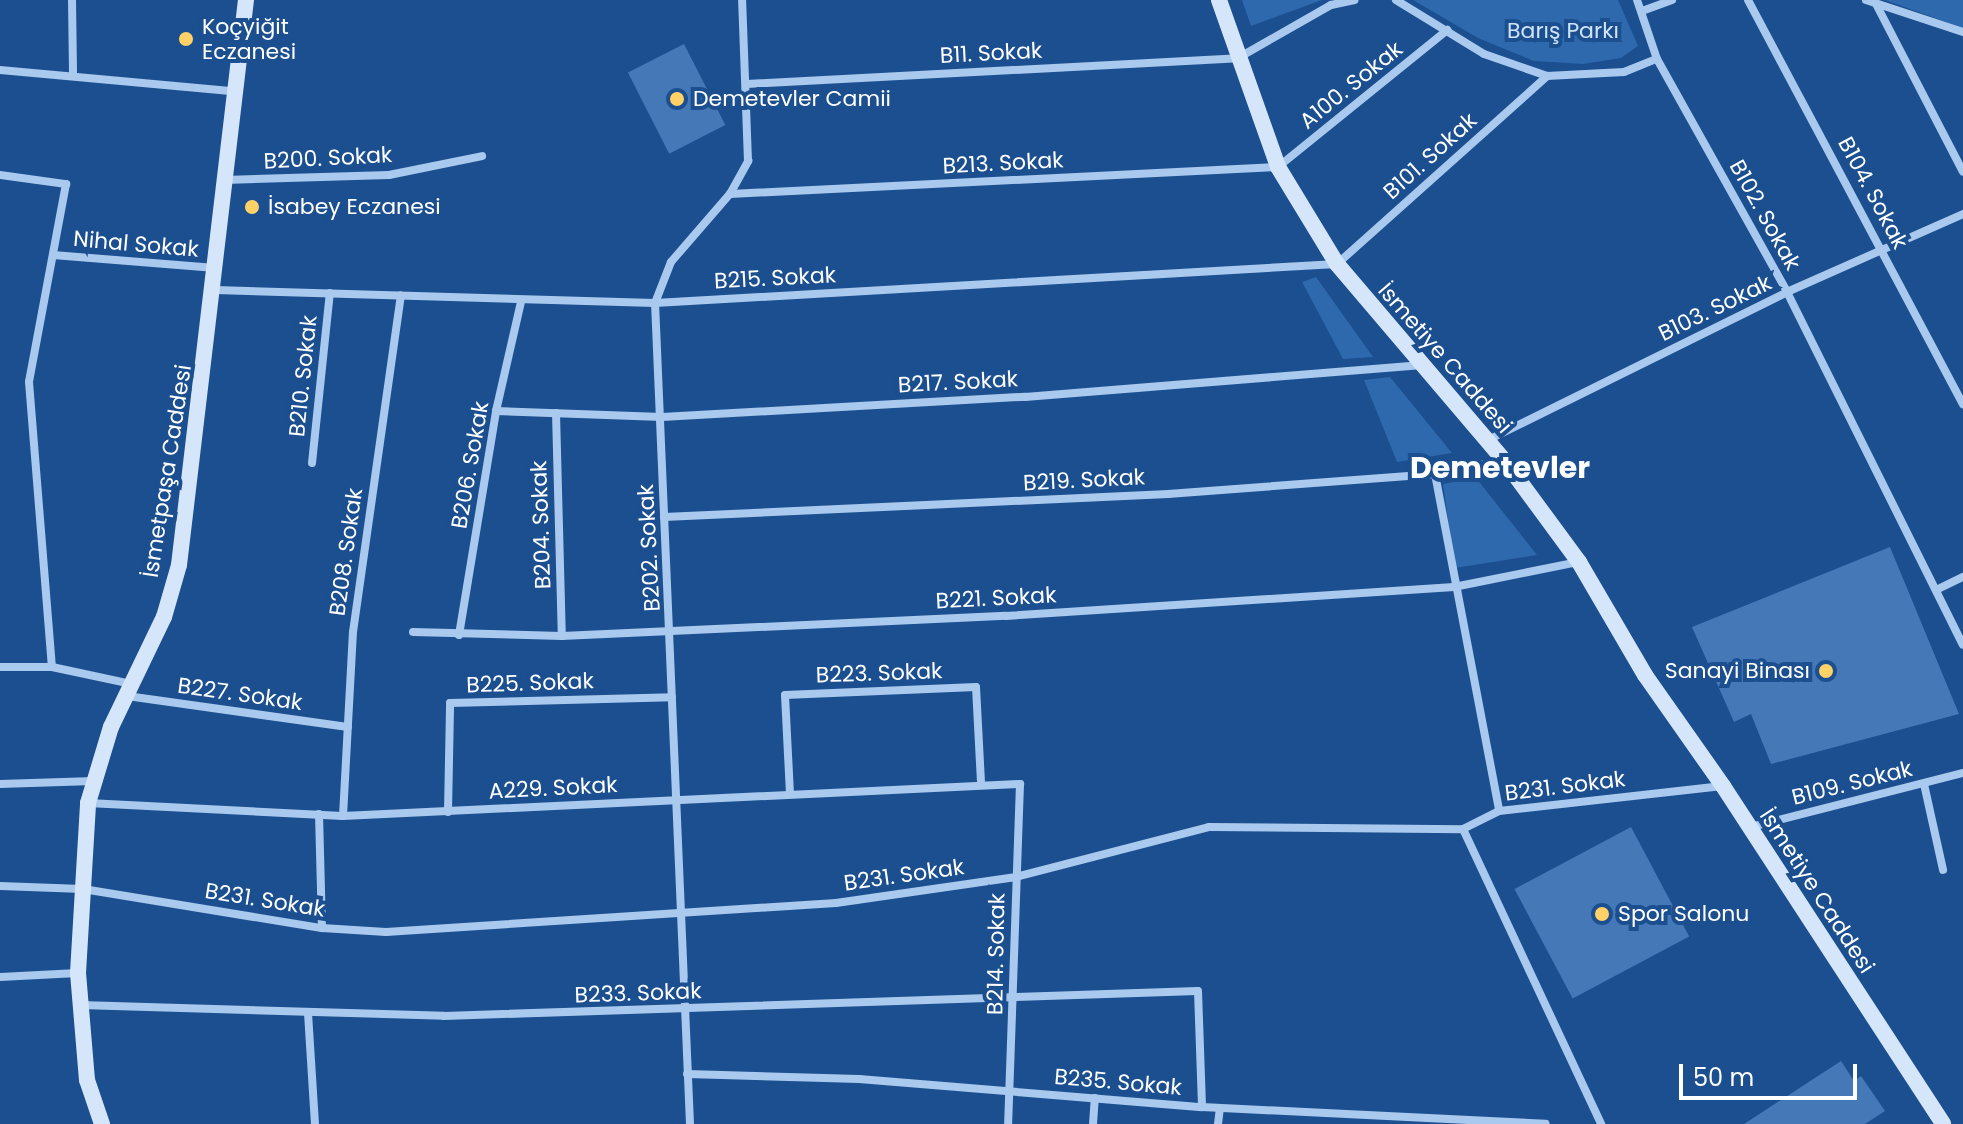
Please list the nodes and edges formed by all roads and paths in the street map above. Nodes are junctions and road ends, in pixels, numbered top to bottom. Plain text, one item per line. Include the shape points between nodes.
1 (72, 0) edge
2 (246, 0) edge
3 (742, 0) edge
4 (1219, 0) edge
5 (1354, 0) edge
6 (1396, 0) edge
7 (1637, 0) edge
8 (1672, 0) edge
9 (1748, 0) edge
10 (1870, 1) edge
11 (1642, 11) junction
12 (1447, 30) junction
13 (1963, 32) edge
14 (1238, 58) junction
15 (1657, 59) junction
16 (0, 70) edge
17 (73, 76) junction
18 (1547, 76) junction
19 (747, 84) junction
20 (233, 91) junction
21 (482, 156) dead end
22 (1278, 167) junction
23 (1963, 172) edge
24 (0, 175) edge
25 (223, 180) junction
26 (730, 194) junction
27 (1963, 214) edge
28 (1884, 251) junction
29 (53, 255) junction
30 (1337, 264) junction
31 (216, 268) junction
32 (215, 290) junction
33 (1787, 292) junction
34 (330, 293) junction
35 (401, 295) junction
36 (521, 302) junction
37 (655, 303) junction
38 (1421, 364) junction
39 (1963, 404) edge
40 (496, 411) junction
41 (556, 413) junction
42 (662, 417) junction
43 (1487, 441) junction
44 (1504, 460) junction
45 (312, 463) dead end
46 (1435, 474) junction
47 (664, 517) junction
48 (1579, 562) junction
49 (1963, 577) edge
50 (1454, 587) junction
51 (1936, 590) junction
52 (413, 632) dead end
53 (671, 633) junction
54 (459, 635) junction
55 (562, 636) junction
56 (1963, 645) edge
57 (0, 667) edge
58 (52, 667) junction
59 (129, 690) junction
60 (672, 697) junction
61 (348, 727) junction
62 (1963, 773) edge
63 (94, 781) junction
64 (0, 784) edge
65 (981, 784) junction
66 (1020, 784) joint
67 (1924, 784) junction
68 (1723, 786) junction
69 (790, 794) junction
70 (676, 798) junction
71 (88, 803) junction
72 (1499, 811) junction
73 (448, 812) junction
74 (319, 814) junction
75 (343, 816) junction
76 (1750, 827) junction
77 (1463, 829) junction
78 (1943, 870) dead end
79 (1016, 877) junction
80 (0, 886) edge
81 (83, 889) junction
82 (678, 910) junction
83 (322, 928) junction
84 (78, 973) junction
85 (0, 977) edge
86 (1014, 994) junction
87 (80, 1005) junction
88 (684, 1010) junction
89 (308, 1013) junction
90 (687, 1074) junction
91 (1010, 1091) junction
92 (1095, 1098) junction
93 (1202, 1107) junction
94 (1220, 1108) junction
95 (1324, 1114) junction
96 (1420, 1122) edge
97 (102, 1124) edge
98 (315, 1124) edge
99 (690, 1124) edge
100 (1008, 1124) edge
101 (1093, 1124) edge
102 (1218, 1124) edge
103 (1324, 1124) edge
104 (1546, 1124) edge
105 (1601, 1124) edge
106 (1943, 1124) edge

1 - 17 street
2 - 20 main road, İsmetpaşa Caddesi
3 - 19 street, B202. Sokak
4 - 14 main road, İsmetiye Caddesi
5 - 14 street via 1331,5
6 - 12 street
7 - 11 street, B102. Sokak
8 - 11 street
9 - 28 street, B104. Sokak
10 - 13 street
10 - 23 street
11 - 15 street, B102. Sokak
12 - 18 street via 1484,54
12 - 22 street, A100. Sokak
14 - 19 street, B11. Sokak
14 - 22 main road, İsmetiye Caddesi
15 - 18 street via 1624,72
15 - 33 street, B102. Sokak
16 - 17 street
17 - 20 street
18 - 30 street, B101. Sokak
19 - 26 street, B202. Sokak via 748,161
20 - 25 main road, İsmetpaşa Caddesi
21 - 25 street, B200. Sokak via 389,175
22 - 26 street, B213. Sokak
22 - 30 main road, İsmetiye Caddesi
24 - 29 street via 66,184
25 - 31 main road, İsmetpaşa Caddesi
26 - 37 street, B202. Sokak via 671,262
27 - 28 street, B103. Sokak
28 - 33 street, B103. Sokak
28 - 39 street, B104. Sokak
29 - 31 street, Nihal Sokak
29 - 58 street via 29,382
30 - 37 street, B215. Sokak
30 - 38 main road, İsmetiye Caddesi
31 - 32 main road, İsmetpaşa Caddesi
32 - 34 street, B215. Sokak
32 - 59 main road, İsmetpaşa Caddesi via 179,565 164,617
33 - 43 street, B103. Sokak
33 - 51 street, B102. Sokak
34 - 35 street, B215. Sokak
34 - 45 street, B210. Sokak
35 - 36 street, B215. Sokak
35 - 61 street, B208. Sokak via 353,632
36 - 37 street, B215. Sokak
36 - 40 street, B206. Sokak
37 - 42 street, B202. Sokak
38 - 42 street, B217. Sokak via 1025,397
38 - 43 main road, İsmetiye Caddesi
40 - 41 street, B217. Sokak
40 - 54 street, B206. Sokak
41 - 42 street, B217. Sokak
41 - 55 street, B204. Sokak
42 - 47 street, B202. Sokak
43 - 44 main road, İsmetiye Caddesi
44 - 46 street, B219. Sokak
44 - 48 main road, İsmetiye Caddesi
46 - 47 street, B219. Sokak via 1168,494
46 - 50 street
47 - 53 street, B202. Sokak
48 - 50 street, B221. Sokak
48 - 68 main road, İsmetiye Caddesi via 1645,675
49 - 51 street
50 - 53 street, B221. Sokak
50 - 72 street
51 - 56 street, B102. Sokak
52 - 54 street, B221. Sokak
53 - 55 street, B221. Sokak
53 - 60 street, B202. Sokak
54 - 55 street, B221. Sokak
57 - 58 street, B227. Sokak
58 - 59 street, B227. Sokak
59 - 61 street, B227. Sokak
59 - 63 main road, İsmetpaşa Caddesi
60 - 70 street, B202. Sokak
60 - 73 street, B225. Sokak via 450,703
61 - 75 street, B208. Sokak
62 - 67 street, B109. Sokak
63 - 64 street
63 - 71 main road, İsmetpaşa Caddesi
65 - 66 street, A229. Sokak
65 - 69 street, A229. Sokak
65 - 69 street, B223. Sokak via 976,687 785,695
66 - 79 street, B214. Sokak
67 - 76 street, B109. Sokak
67 - 78 street
68 - 72 street, B231. Sokak
68 - 76 main road, İsmetiye Caddesi
69 - 70 street, A229. Sokak
70 - 73 street, A229. Sokak
70 - 82 street, B202. Sokak
71 - 74 street, A229. Sokak
71 - 81 main road, İsmetpaşa Caddesi
72 - 77 street, B231. Sokak
73 - 75 street, A229. Sokak
74 - 75 street, A229. Sokak
74 - 83 street
76 - 106 main road, İsmetiye Caddesi
77 - 79 street, B231. Sokak via 1209,827
77 - 105 street
79 - 82 street, B231. Sokak via 836,903
79 - 86 street, B214. Sokak
80 - 81 street, B231. Sokak
81 - 83 street, B231. Sokak
81 - 84 main road, İsmetpaşa Caddesi
82 - 83 street, B231. Sokak via 386,932
82 - 88 street, B202. Sokak
84 - 85 street
84 - 87 main road, İsmetpaşa Caddesi
86 - 88 street, B233. Sokak
86 - 91 street, B214. Sokak
86 - 93 street, B233. Sokak via 1198,991
87 - 89 street, B233. Sokak
87 - 97 main road, İsmetpaşa Caddesi via 87,1080
88 - 89 street, B233. Sokak via 444,1016
88 - 90 street, B202. Sokak
89 - 98 street
90 - 91 street, B235. Sokak
90 - 99 street, B202. Sokak
91 - 92 street, B235. Sokak
91 - 100 street, B214. Sokak
92 - 93 street, B235. Sokak
92 - 101 street
93 - 94 street, B235. Sokak
94 - 95 street, B235. Sokak
94 - 102 street
95 - 96 street, B235. Sokak
95 - 103 street
96 - 104 street, B235. Sokak

